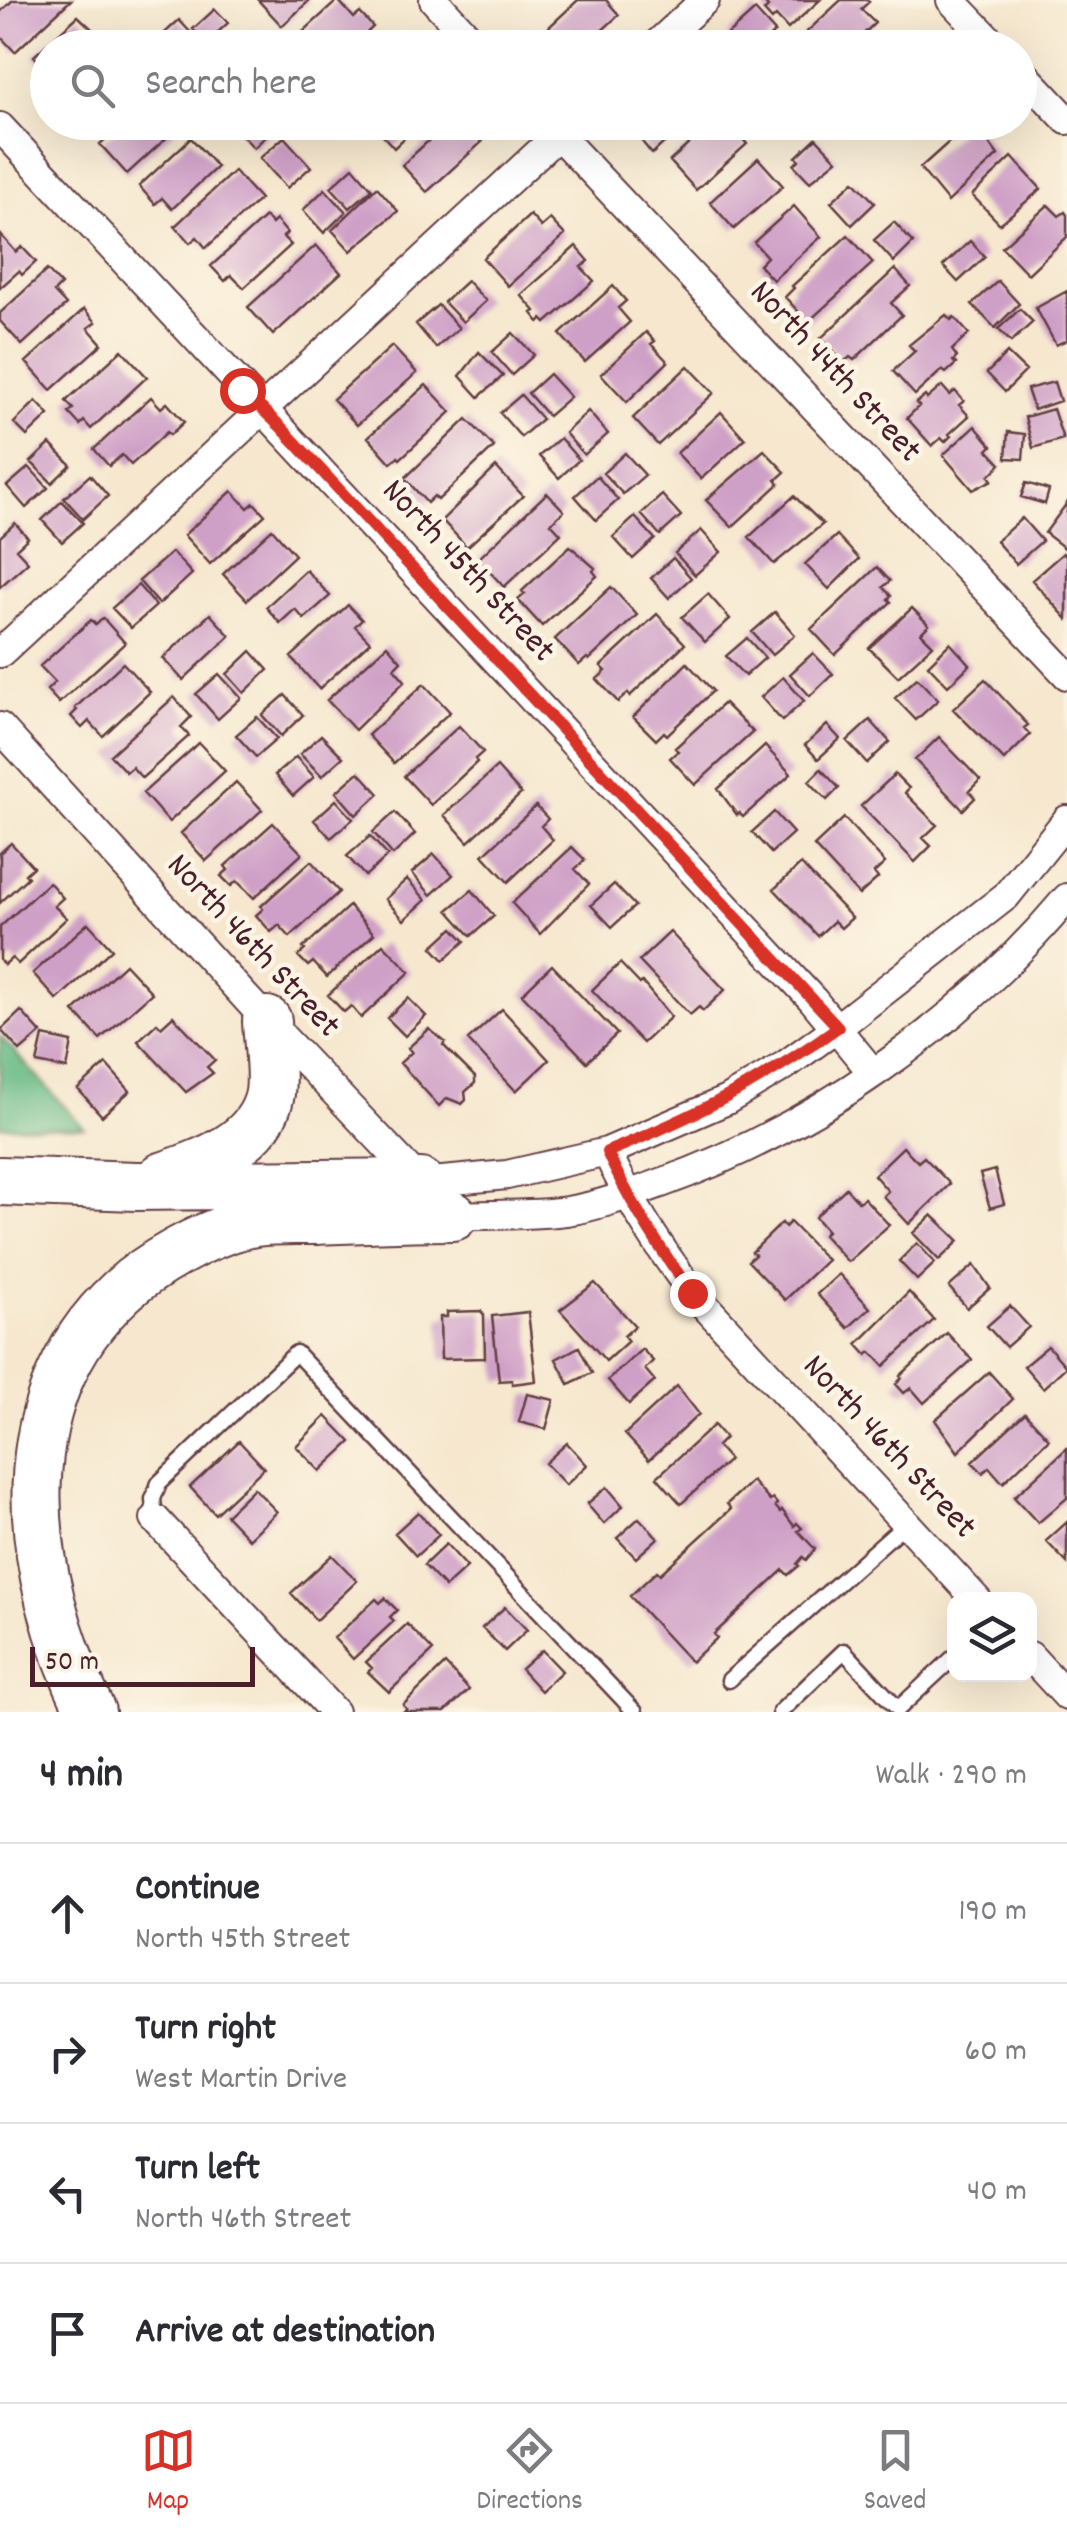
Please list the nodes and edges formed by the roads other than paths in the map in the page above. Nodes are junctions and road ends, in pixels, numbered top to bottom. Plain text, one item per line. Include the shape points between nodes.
1 (434, 0) edge
2 (704, 0) edge
3 (951, 0) edge
4 (462, 30) edge
5 (672, 30) edge
6 (980, 30) edge
7 (1037, 88) edge
8 (1067, 120) edge
9 (0, 126) edge
10 (545, 140) edge
11 (571, 140) edge
12 (262, 410) junction
13 (0, 653) edge
14 (1067, 675) edge
15 (0, 726) edge
16 (1067, 820) edge
17 (1067, 898) edge
18 (268, 1021) junction
19 (838, 1027) junction
20 (873, 1074) junction
21 (607, 1152) junction
22 (0, 1181) edge
23 (136, 1186) junction
24 (627, 1196) junction
25 (437, 1199) junction
26 (154, 1519) joint
27 (906, 1522) junction
28 (971, 1592) edge
29 (947, 1664) edge
30 (1037, 1664) edge
31 (729, 1680) dead end
32 (1067, 1696) edge
33 (90, 1712) edge
34 (334, 1712) edge
35 (635, 1712) edge
36 (780, 1712) edge

1 - 4 street
2 - 5 street
3 - 6 street
7 - 8 street
9 - 12 street, North 45th Street
10 - 12 street
11 - 14 street, North 44th Street
12 - 13 street
12 - 19 street, North 45th Street
15 - 18 street, North 46th Street
16 - 19 street via 1006,896
17 - 20 street via 964,1004
18 - 23 highway via 270,1094 254,1130 209,1161
18 - 25 street, North 46th Street
19 - 20 street, North 45th Street
19 - 21 street via 726,1100
20 - 24 street via 785,1130
21 - 24 street, North 46th Street
21 - 25 street
22 - 23 highway
23 - 25 highway
24 - 25 street via 566,1211
24 - 27 street, North 46th Street via 692,1293
25 - 33 highway via 253,1222 197,1243 153,1266 108,1302 64,1364 40,1428 32,1502 45,1586 66,1662
26 - 34 street
26 - 35 lane via 159,1483 296,1353
27 - 28 street, North 46th Street
27 - 31 lane
29 - 36 lane via 898,1709 844,1651
30 - 32 street

